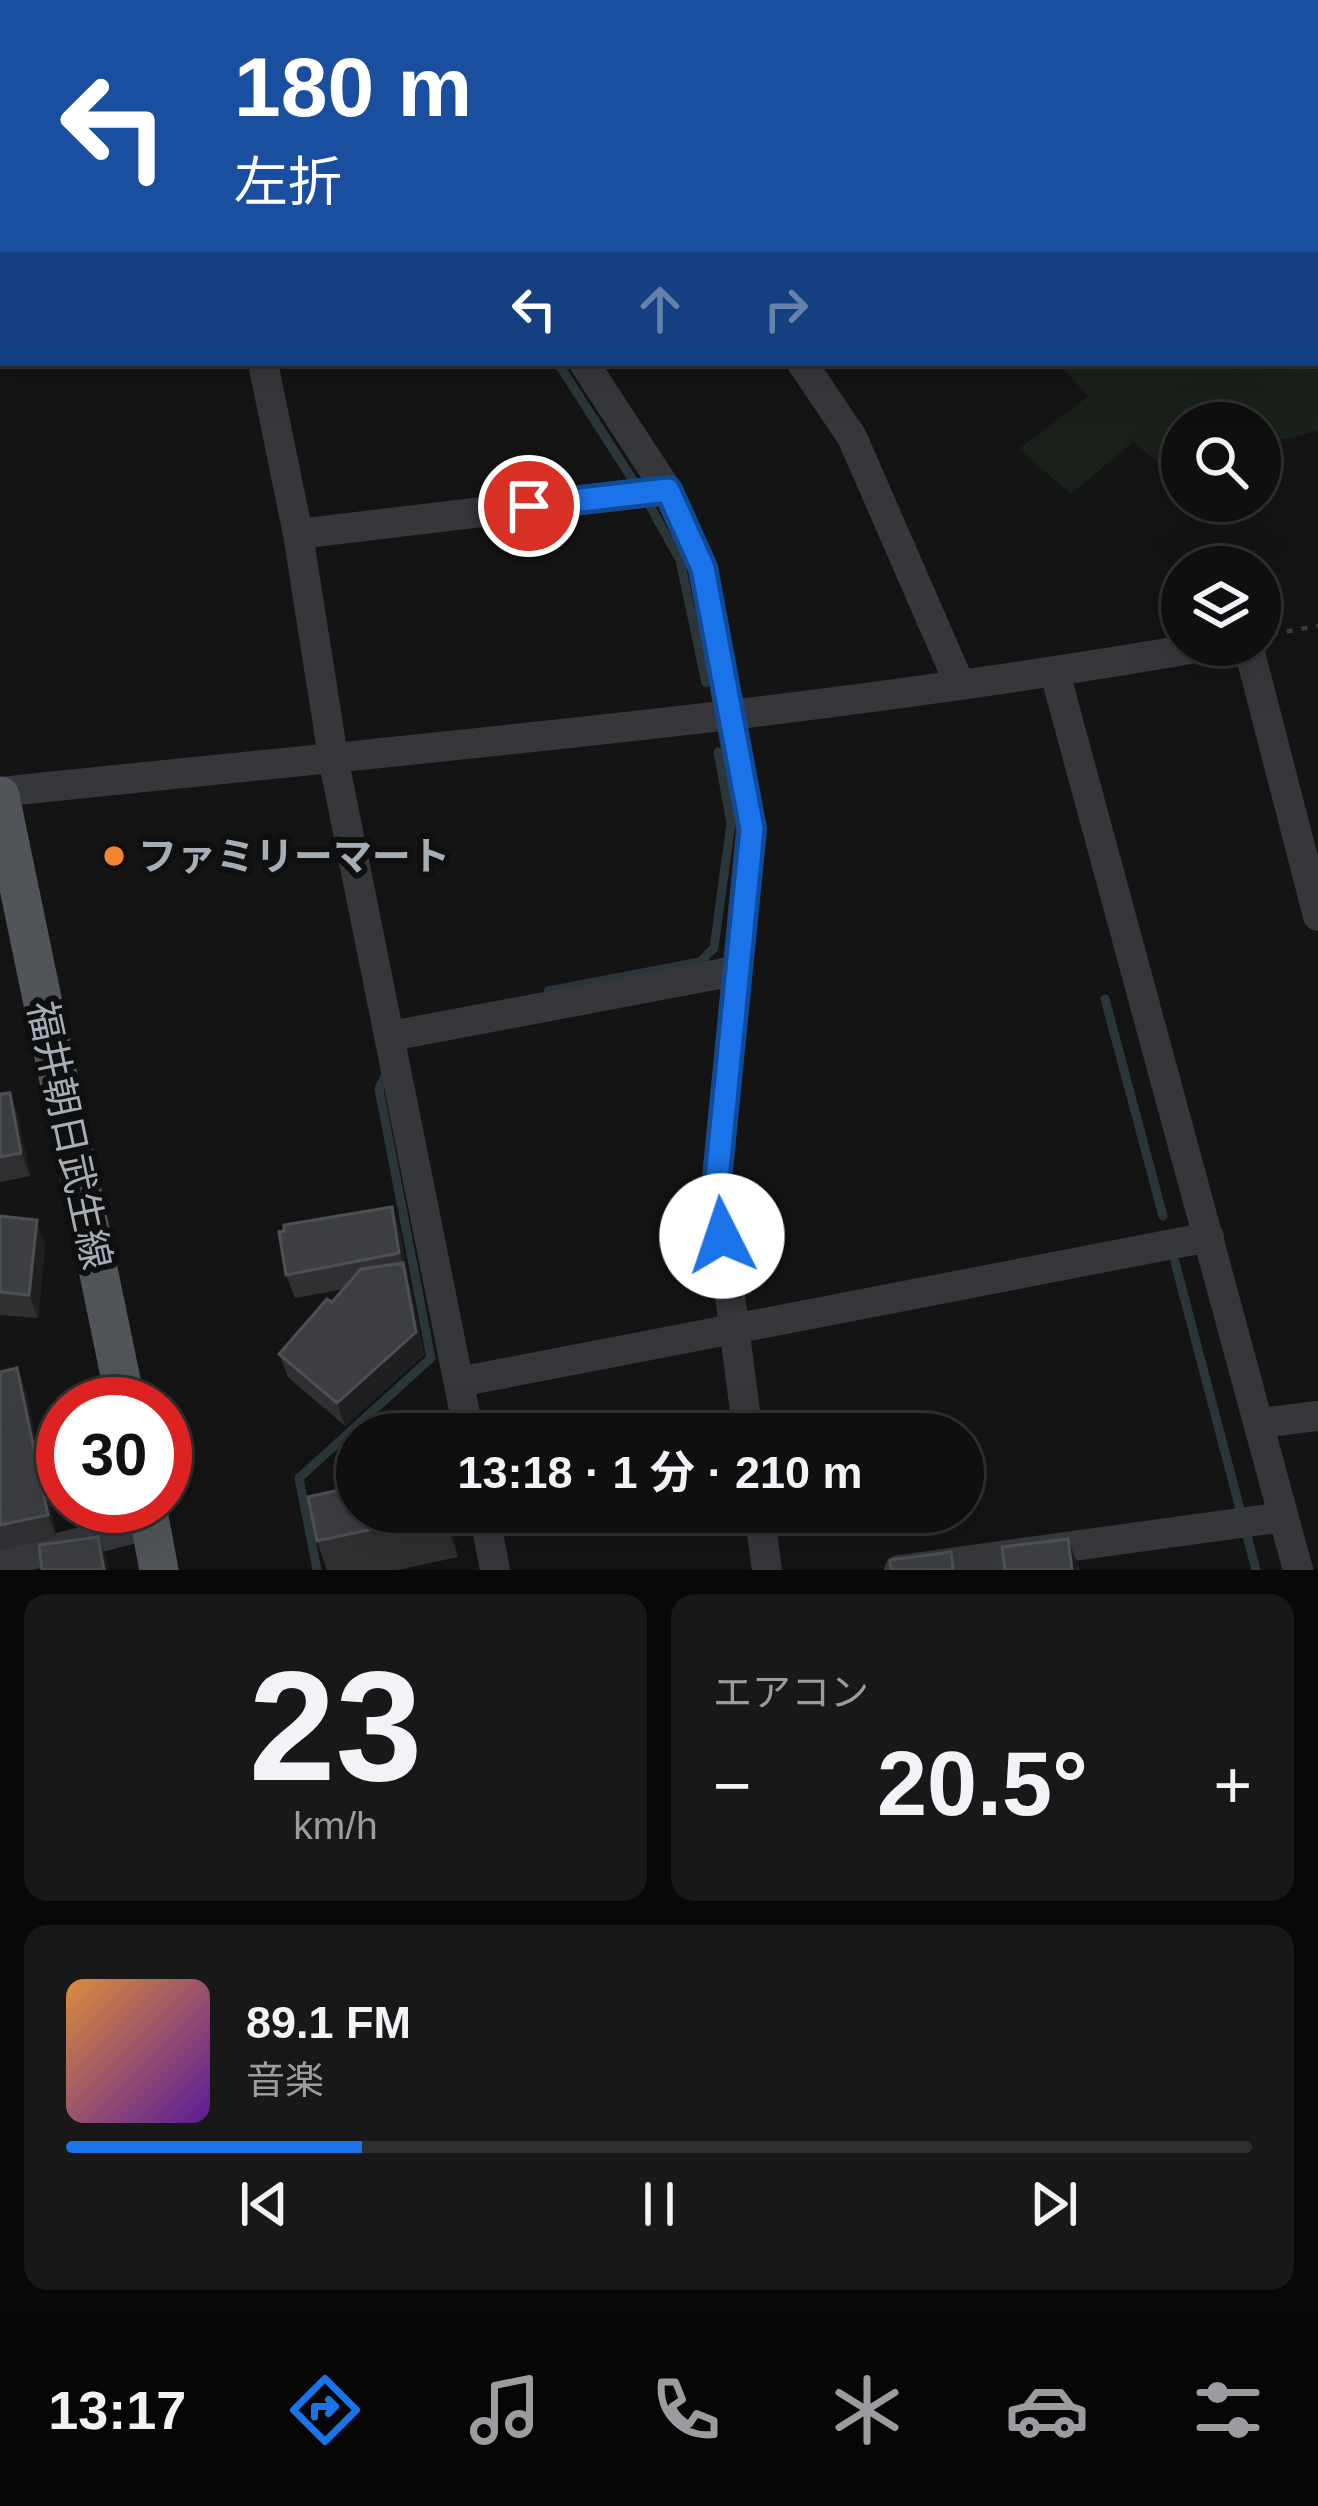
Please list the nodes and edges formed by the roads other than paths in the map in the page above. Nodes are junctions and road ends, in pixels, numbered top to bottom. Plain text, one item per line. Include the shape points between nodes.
1 (264, 366) edge
2 (586, 366) edge
3 (804, 366) edge
4 (668, 490) junction
5 (298, 534) junction
6 (1161, 654) edge
7 (1253, 666) edge
8 (1055, 673) junction
9 (960, 685) junction
10 (731, 714) junction
11 (333, 757) junction
12 (0, 794) edge
13 (1318, 916) edge
14 (735, 971) junction
15 (391, 1036) junction
16 (1209, 1237) junction
17 (733, 1329) junction
18 (120, 1377) edge
19 (459, 1382) junction
20 (465, 1413) edge
21 (745, 1413) edge
22 (1318, 1416) edge
23 (1260, 1423) junction
24 (1283, 1517) junction
25 (93, 1533) edge
26 (152, 1533) edge
27 (488, 1533) edge
28 (762, 1533) edge
29 (0, 1563) edge
30 (978, 1564) edge
31 (159, 1570) edge
32 (495, 1570) edge
33 (766, 1570) edge
34 (899, 1570) edge
35 (1298, 1570) edge

1 - 5 street
2 - 4 street
3 - 9 street via 852,437
4 - 5 street
4 - 10 street via 703,568
5 - 11 street
6 - 8 street
7 - 13 street
8 - 9 street
8 - 16 street
9 - 10 street
10 - 11 street
10 - 14 street via 752,829
11 - 12 street
11 - 15 street
12 - 18 main road, 福井朝日武生線
14 - 15 street
14 - 17 street via 716,1189
15 - 19 street
16 - 17 street
16 - 23 street
17 - 19 street
17 - 21 street
19 - 20 street
22 - 23 street
23 - 24 street
24 - 30 street
24 - 35 street
25 - 29 street
26 - 31 main road
27 - 32 street
28 - 33 street
30 - 34 street

